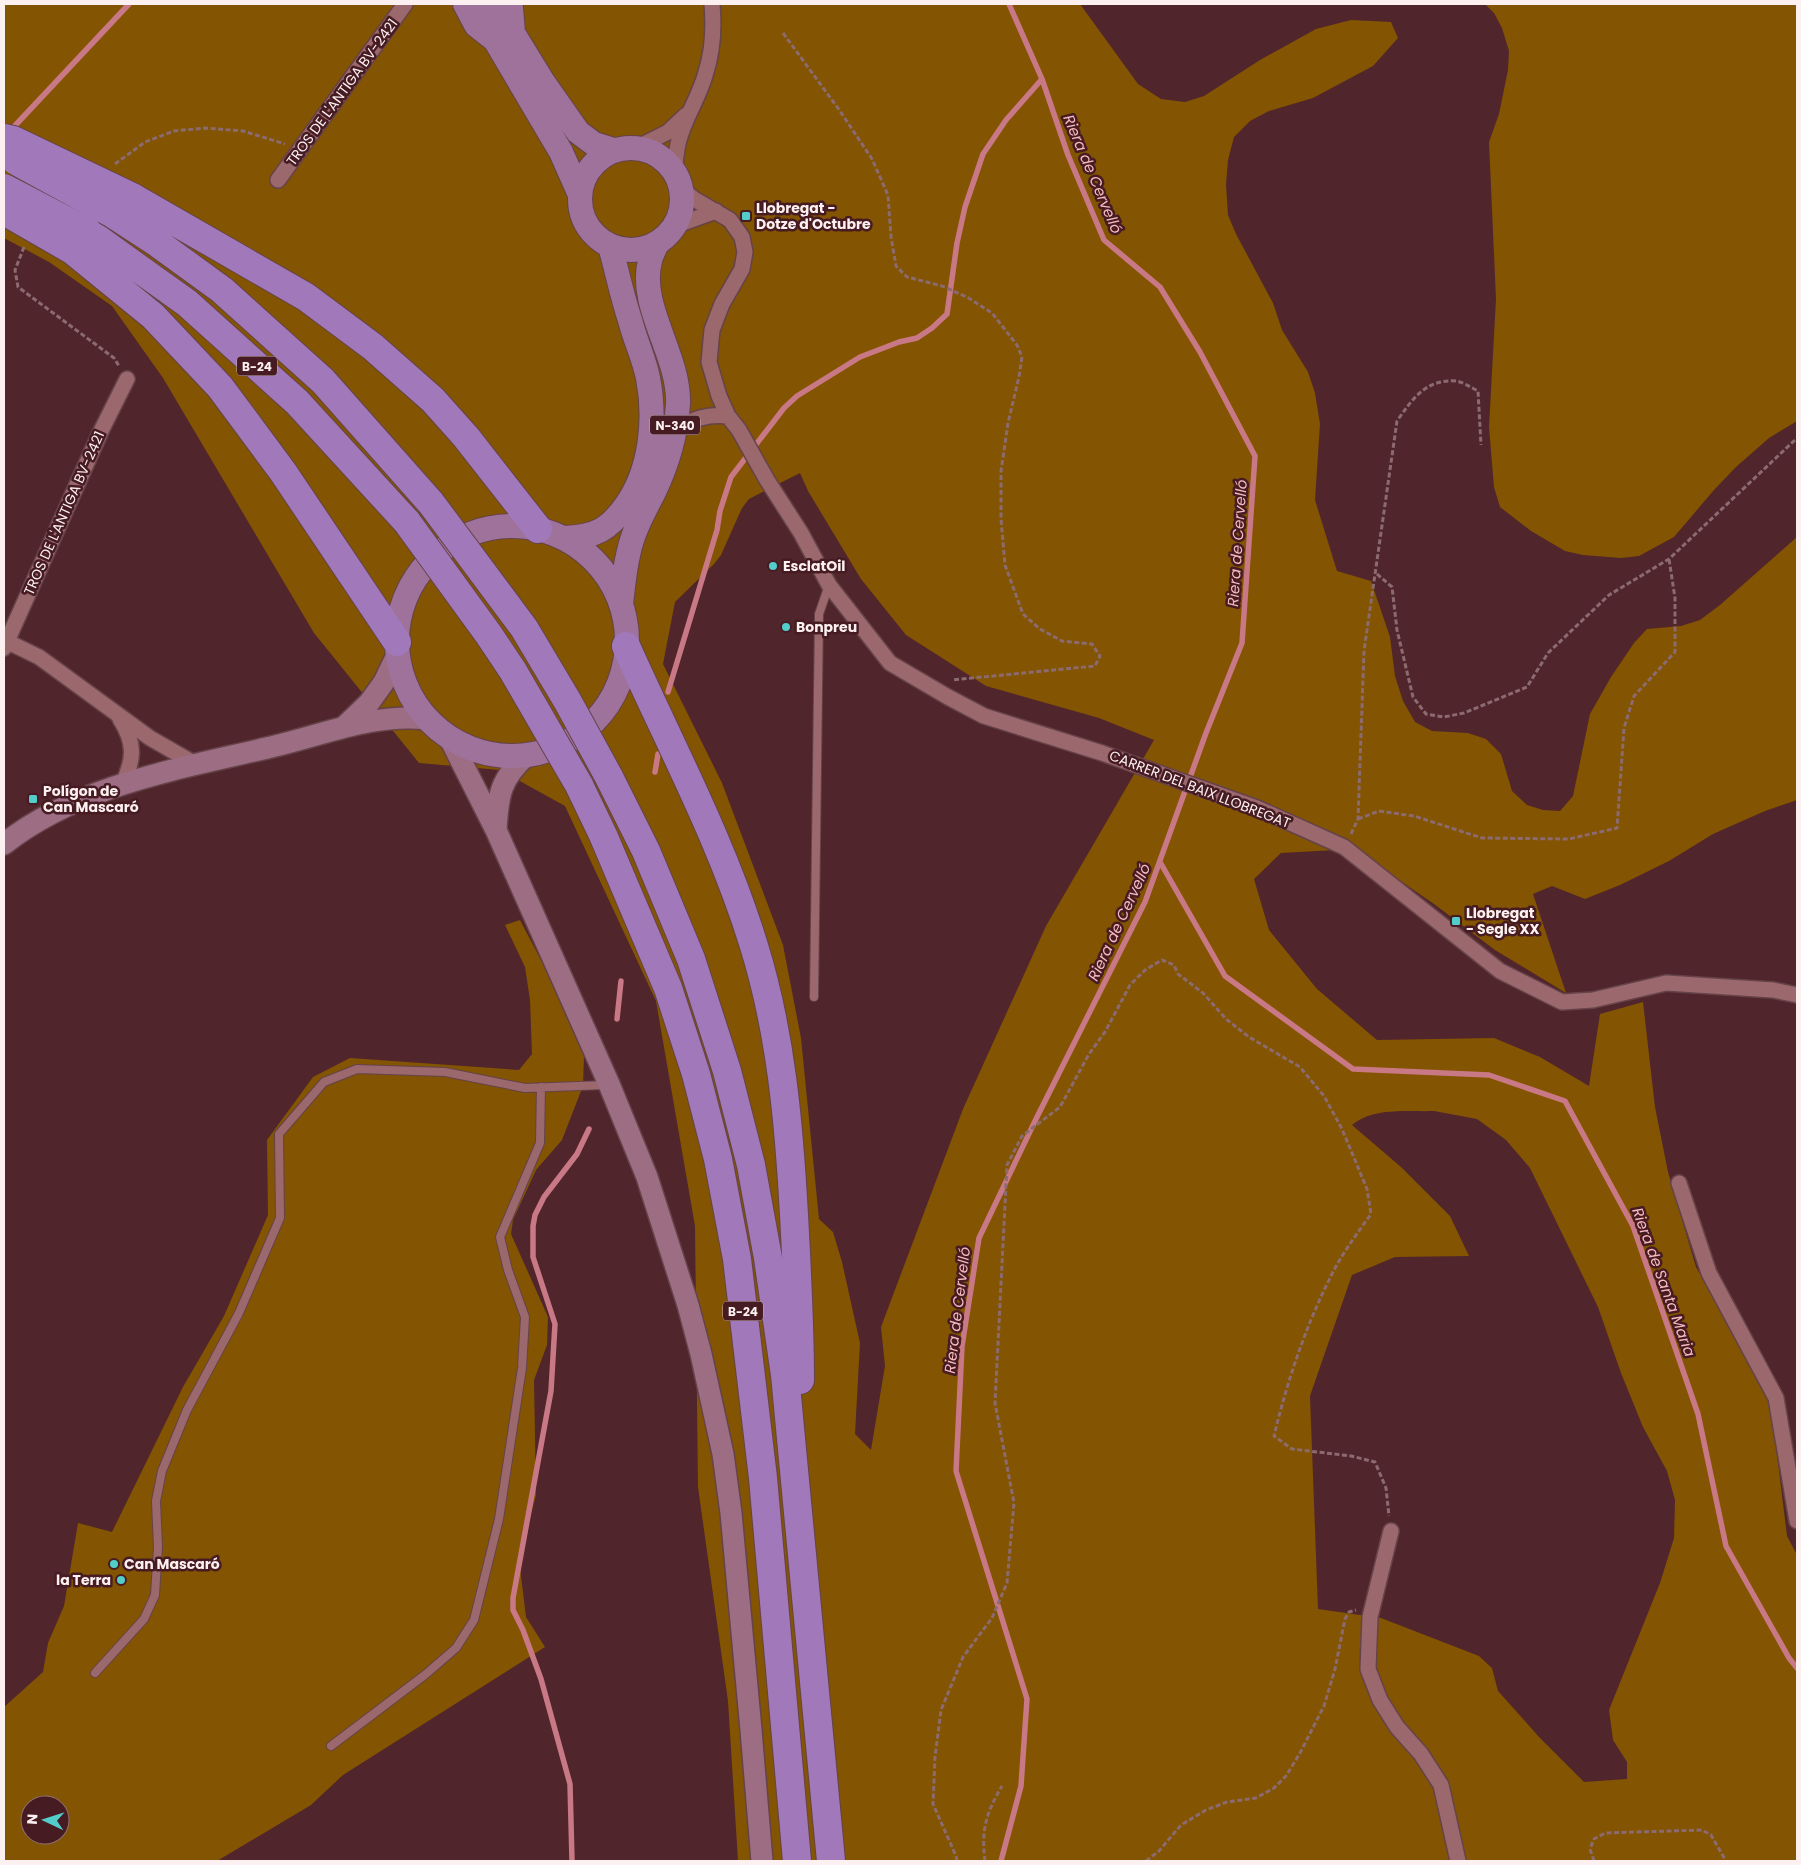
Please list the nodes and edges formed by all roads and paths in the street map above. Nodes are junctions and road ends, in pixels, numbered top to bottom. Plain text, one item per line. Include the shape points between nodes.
1 (405, 4) edge
2 (464, 4) edge
3 (712, 4) edge
4 (500, 20) edge
5 (783, 33) dead end
6 (690, 111) junction
7 (4, 138) edge
8 (638, 147) junction
9 (613, 150) junction
10 (4, 154) edge
11 (278, 180) dead end
12 (678, 180) junction
13 (4, 188) edge
14 (580, 194) junction
15 (122, 206) junction
16 (4, 211) edge
17 (716, 211) junction
18 (675, 226) junction
19 (80, 241) junction
20 (657, 243) junction
21 (610, 246) junction
22 (127, 379) dead end
23 (728, 416) junction
24 (674, 431) junction
25 (1797, 438) edge
26 (1481, 445) dead end
27 (538, 529) junction
28 (564, 538) junction
29 (1670, 559) junction
30 (1377, 574) junction
31 (829, 585) junction
32 (621, 604) junction
33 (5, 643) edge
34 (626, 646) junction
35 (398, 648) junction
36 (924, 682) junction
37 (113, 710) junction
38 (427, 718) junction
39 (344, 727) junction
40 (449, 737) junction
41 (527, 755) junction
42 (197, 765) junction
43 (122, 785) junction
44 (496, 830) junction
45 (4, 844) edge
46 (1797, 995) edge
47 (814, 997) dead end
48 (609, 1084) junction
49 (541, 1087) junction
50 (1679, 1184) dead end
51 (1797, 1520) edge
52 (798, 1521) junction
53 (1391, 1531) joint
54 (1371, 1612) junction
55 (95, 1673) dead end
56 (331, 1746) dead end
57 (1002, 1786) dead end
58 (762, 1861) edge
59 (797, 1861) edge
60 (831, 1861) edge
61 (957, 1861) edge
62 (985, 1861) edge
63 (1146, 1861) edge
64 (1458, 1861) edge
65 (1594, 1861) edge
66 (1726, 1861) edge

1 - 11 street, TROS DE L'ANTIGA BV-2421
2 - 4 main road via 476,25
3 - 6 street via 711,52
4 - 9 main road via 578,132 594,144
4 - 14 main road
5 - 36 path via 872,159 888,195 896,266 908,277 942,286 992,313 1017,345 1022,358 1020,377 1001,470 1005,565 1023,614 1040,629 1062,641 1092,644 1100,656 1095,666
6 - 8 street via 668,132
6 - 12 street via 679,139
7 - 15 highway, bridge via 13,140
8 - 9 main road
8 - 12 main road via 662,157
9 - 14 main road via 587,172
10 - 15 highway, B-24, bridge
12 - 17 street, CARRER DEL BAIX LLOBREGAT via 694,199
12 - 18 main road via 682,208
13 - 19 highway, B-24, bridge
14 - 21 main road via 589,228
15 - 27 highway via 306,297 372,347 433,400
15 - 52 highway, B-24, bridge via 156,242 222,290 323,381 431,503 524,628 609,777 646,851 691,960 726,1071 748,1156 768,1258 785,1375
16 - 19 highway, bridge
17 - 18 street
17 - 23 street, CARRER DEL BAIX LLOBREGAT via 730,220 742,237 745,252 742,269 722,304 711,338 709,362 718,396
18 - 20 main road, N-340
19 - 35 highway via 220,387 283,472
19 - 59 highway, B-24, bridge via 187,302 297,402 407,522 535,707 603,835 668,988 696,1074 737,1258 763,1478
20 - 21 main road, N-340 via 633,250
20 - 24 main road, N-340 via 648,276 651,303 676,380 678,403
21 - 28 main road, N-340 via 648,378 651,405 647,457 631,497 614,521 592,535
22 - 33 street, TROS DE L'ANTIGA BV-2421 via 100,431
23 - 24 street via 701,416
23 - 31 street, CARRER DEL BAIX LLOBREGAT via 801,533
24 - 32 main road, N-340 via 665,466 635,531
25 - 29 path
26 - 30 path via 1478,390 1458,381 1432,383 1412,400 1397,421
27 - 28 main road, N-340
27 - 35 main road, N-340 via 521,526 486,529 440,552 422,570 408,592 402,608
28 - 32 main road, N-340 via 594,560 613,586
29 - 30 path via 1609,595 1548,653 1527,687 1464,713 1444,717 1426,714 1413,697 1397,630 1392,587
29 - 30 path via 1675,598 1675,652 1634,696 1624,728 1618,828 1569,839 1482,838 1414,816 1379,811 1358,819 1364,651
31 - 36 street, CARRER DEL BAIX LLOBREGAT via 890,663
31 - 47 lane via 819,614
32 - 34 main road, N-340
33 - 37 street via 39,657
34 - 41 main road, N-340 via 620,680 603,712 569,740
34 - 52 highway via 727,866 755,947 768,999 790,1144 800,1310
35 - 38 main road, N-340 via 405,682
35 - 39 street via 384,682 369,703
36 - 46 street, CARRER DEL BAIX LLOBREGAT via 984,716 1102,753 1257,808 1344,848 1500,971 1562,1002 1593,1000 1666,983 1772,990
37 - 42 street via 163,747
37 - 43 street via 130,735 130,768
38 - 39 street via 396,718
38 - 40 main road, N-340
39 - 42 street
40 - 41 main road, N-340 via 478,751
40 - 44 street, N-340
41 - 44 street, N-340 via 504,782
42 - 43 street
43 - 45 street via 61,808
44 - 48 street, N-340
48 - 49 lane
48 - 58 street, N-340 via 647,1177 673,1254 701,1354 723,1454 738,1576
49 - 55 lane via 525,1088 444,1072 357,1069 324,1082 279,1134 280,1218 239,1313 187,1410 162,1470 156,1501 155,1596 144,1619
49 - 56 lane via 540,1143 500,1237 525,1317 522,1368 499,1518 474,1620 456,1648
50 - 51 street via 1709,1273 1776,1398
52 - 60 highway, B-24
53 - 54 street
53 - 61 path via 1386,1488 1376,1462 1292,1449 1274,1436 1303,1340 1330,1278 1372,1214 1367,1189 1324,1096 1300,1067 1249,1038 1226,1019 1203,992 1178,974 1174,965 1162,960 1145,970 1130,985 1060,1107 1022,1136 1008,1165 995,1404 1014,1504 1007,1583 992,1618 963,1657 942,1710 933,1804
54 - 63 path via 1349,1612 1345,1619 1324,1706 1286,1776 1274,1788 1256,1798 1227,1802 1181,1825
54 - 64 street via 1368,1669 1380,1700 1441,1785
57 - 62 path via 992,1803 984,1829
65 - 66 path via 1590,1849 1594,1839 1605,1833 1702,1830 1711,1835

